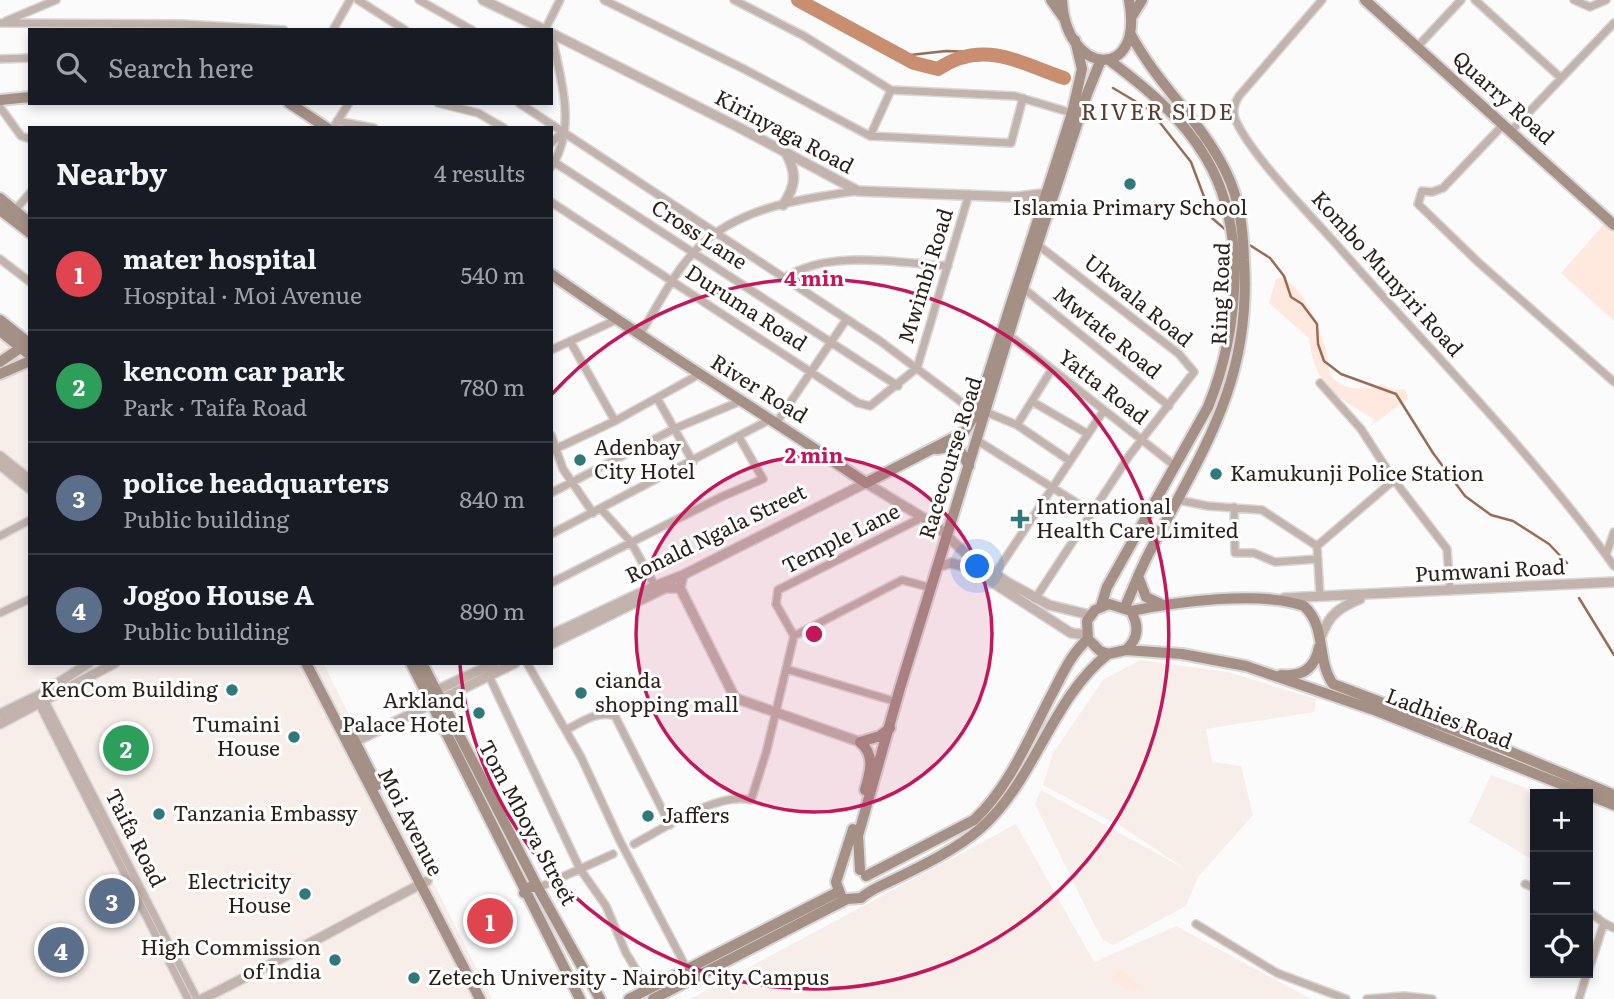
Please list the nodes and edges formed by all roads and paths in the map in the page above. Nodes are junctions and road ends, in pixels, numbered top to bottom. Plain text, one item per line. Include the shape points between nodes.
1 (56, 0) edge
2 (350, 0) edge
3 (358, 0) edge
4 (419, 0) edge
5 (483, 0) edge
6 (560, 0) edge
7 (604, 0) edge
8 (734, 0) edge
9 (1051, 0) edge
10 (1062, 0) edge
11 (1129, 0) edge
12 (1142, 0) edge
13 (1322, 0) edge
14 (1365, 0) edge
15 (1461, 0) edge
16 (1475, 0) edge
17 (1574, 0) edge
18 (1605, 0) edge
19 (40, 3) edge
20 (1130, 18) junction
21 (1064, 20) junction
22 (1, 23) edge
23 (1614, 23) edge
24 (241, 28) edge
25 (334, 28) edge
26 (402, 28) edge
27 (468, 28) edge
28 (541, 28) edge
29 (546, 28) edge
30 (1130, 33) junction
31 (553, 34) edge
32 (1075, 40) junction
33 (1418, 46) junction
34 (28, 58) edge
35 (0, 59) edge
36 (1105, 61) junction
37 (554, 65) edge
38 (1561, 78) junction
39 (891, 90) junction
40 (28, 97) edge
41 (1023, 98) junction
42 (0, 100) edge
43 (293, 105) edge
44 (348, 105) edge
45 (446, 105) edge
46 (522, 105) edge
47 (0, 107) edge
48 (1072, 113) junction
49 (335, 124) edge
50 (315, 125) edge
51 (354, 126) edge
52 (500, 126) edge
53 (552, 126) edge
54 (553, 127) edge
55 (1507, 128) junction
56 (562, 133) junction
57 (870, 136) junction
58 (28, 138) edge
59 (553, 141) edge
60 (786, 153) junction
61 (553, 161) edge
62 (553, 164) edge
63 (858, 191) junction
64 (1050, 193) junction
65 (970, 194) junction
66 (28, 195) edge
67 (1016, 197) junction
68 (0, 198) edge
69 (553, 203) edge
70 (783, 205) junction
71 (0, 210) edge
72 (14, 211) junction
73 (1044, 212) junction
74 (28, 222) edge
75 (1614, 225) edge
76 (28, 231) edge
77 (716, 234) junction
78 (1237, 237) junction
79 (1038, 245) junction
80 (692, 253) junction
81 (0, 259) edge
82 (948, 266) junction
83 (553, 275) edge
84 (784, 278) junction
85 (28, 280) edge
86 (674, 282) junction
87 (1023, 288) junction
88 (618, 319) junction
89 (0, 320) edge
90 (846, 320) junction
91 (0, 331) edge
92 (640, 334) junction
93 (1010, 336) junction
94 (570, 341) junction
95 (830, 342) junction
96 (28, 346) edge
97 (553, 349) edge
98 (28, 361) edge
99 (0, 362) edge
100 (917, 368) junction
101 (1052, 369) junction
102 (810, 372) junction
103 (0, 374) edge
104 (698, 375) junction
105 (1614, 382) edge
106 (1320, 383) dead end
107 (898, 386) junction
108 (657, 398) junction
109 (741, 401) junction
110 (1034, 402) junction
111 (1169, 406) junction
112 (1104, 410) junction
113 (981, 413) junction
114 (774, 420) junction
115 (615, 421) junction
116 (1017, 425) junction
117 (676, 428) junction
118 (965, 431) joint
119 (1087, 434) junction
120 (740, 437) junction
121 (1141, 440) junction
122 (978, 441) junction
123 (935, 449) junction
124 (553, 450) edge
125 (0, 456) edge
126 (1070, 461) junction
127 (693, 462) junction
128 (969, 466) junction
129 (1175, 466) junction
130 (3, 470) edge
131 (28, 478) edge
132 (1394, 480) junction
133 (572, 483) junction
134 (866, 483) junction
135 (28, 488) edge
136 (1053, 488) junction
137 (553, 492) edge
138 (1178, 500) junction
139 (1234, 507) junction
140 (597, 511) junction
141 (1093, 513) junction
142 (923, 517) junction
143 (28, 521) edge
144 (1614, 532) edge
145 (553, 533) edge
146 (947, 535) junction
147 (0, 536) edge
148 (631, 542) junction
149 (1317, 546) junction
150 (1606, 555) junction
151 (1318, 559) junction
152 (940, 566) junction
153 (1614, 566) edge
154 (683, 575) junction
155 (995, 575) junction
156 (1138, 576) junction
157 (553, 582) edge
158 (1614, 582) edge
159 (655, 586) junction
160 (680, 588) junction
161 (932, 588) junction
162 (1450, 590) junction
163 (1320, 596) junction
164 (1368, 596) junction
165 (1035, 598) junction
166 (28, 599) edge
167 (1273, 599) junction
168 (1165, 604) junction
169 (1101, 606) junction
170 (1128, 609) junction
171 (0, 613) edge
172 (1090, 615) junction
173 (553, 634) edge
174 (794, 636) junction
175 (1087, 637) junction
176 (1321, 637) junction
177 (553, 643) edge
178 (1126, 650) junction
179 (1108, 654) junction
180 (86, 665) edge
181 (112, 665) edge
182 (307, 665) edge
183 (315, 665) edge
184 (412, 665) edge
185 (423, 665) edge
186 (491, 665) edge
187 (511, 665) edge
188 (528, 665) edge
189 (786, 669) junction
190 (1267, 674) junction
191 (489, 676) junction
192 (433, 698) junction
193 (40, 699) junction
194 (897, 702) junction
195 (776, 713) junction
196 (0, 714) edge
197 (0, 724) edge
198 (890, 728) junction
199 (566, 730) junction
200 (860, 742) junction
201 (352, 744) junction
202 (1614, 795) edge
203 (1614, 805) edge
204 (670, 825) junction
205 (619, 839) junction
206 (634, 844) junction
207 (613, 854) junction
208 (630, 859) junction
209 (580, 869) junction
210 (840, 873) junction
211 (863, 873) junction
212 (424, 883) junction
213 (1525, 884) dead end
214 (1530, 886) edge
215 (538, 887) junction
216 (867, 891) junction
217 (524, 893) junction
218 (842, 895) junction
219 (545, 900) junction
220 (531, 906) junction
221 (1593, 915) edge
222 (1604, 923) junction
223 (1196, 924) dead end
224 (1614, 928) edge
225 (1593, 957) edge
226 (687, 969) junction
227 (1586, 978) edge
228 (651, 994) edge
229 (188, 999) edge
230 (200, 999) edge
231 (480, 999) edge
232 (488, 999) edge
233 (580, 999) edge
234 (600, 999) edge
235 (629, 999) edge
236 (1346, 999) edge
237 (1367, 999) edge
238 (1433, 999) edge
239 (1579, 999) edge

1 - 19 street
2 - 25 street
3 - 26 street
4 - 27 street
5 - 28 street
6 - 29 street
7 - 57 street
8 - 39 street via 804,36
9 - 21 main road
10 - 21 main road
11 - 20 main road
12 - 20 main road
13 - 150 street, Kombo Munyiri Road via 1239,96 1235,120 1301,204
14 - 33 main road, Quarry Road
15 - 33 street
16 - 38 street
17 - 18 street via 1590,7
19 - 22 street
20 - 30 main road
21 - 32 main road
22 - 24 street
23 - 38 street
30 - 36 main road, Racecourse Road via 1125,47
30 - 78 main road, Ring Road via 1156,78 1213,146 1238,205
31 - 60 street, Kirinyaga Road
32 - 36 main road, Ring Road via 1092,60
32 - 48 main road, Racecourse Road via 1082,69
33 - 55 main road, Quarry Road
34 - 35 street
36 - 64 main road, Racecourse Road via 1087,94
36 - 78 main road, Ring Road via 1164,107 1206,156
37 - 56 street via 565,99
38 - 55 street
39 - 41 street
39 - 57 street
40 - 42 main road
41 - 48 street
41 - 57 street via 1011,143
43 - 50 main road
44 - 49 street
45 - 52 street via 478,113
46 - 53 street
47 - 58 street via 21,136
48 - 64 main road, Racecourse Road
49 - 51 street
54 - 56 street
55 - 75 main road, Quarry Road
55 - 105 street via 1443,188 1420,193 1418,204
56 - 59 street
56 - 61 street via 562,146
56 - 77 street
60 - 63 street, Kirinyaga Road
60 - 70 street via 794,168 794,185
62 - 80 street, Cross Lane
63 - 65 street, Kirinyaga Road
63 - 70 street
64 - 67 street
64 - 73 main road, Racecourse Road
65 - 67 street, Kirinyaga Road
65 - 82 street, Mwimbi Road
66 - 72 street
67 - 73 street
68 - 72 main road
69 - 86 street, Duruma Road
70 - 77 street
71 - 76 main road
72 - 74 main road
73 - 79 main road, Racecourse Road
73 - 113 main road, Racecourse Road
77 - 80 street
77 - 84 street
78 - 129 main road, Ring Road via 1227,349 1208,407
78 - 138 main road, Ring Road via 1242,333 1232,382 1210,442
79 - 87 main road, Racecourse Road
79 - 111 street, Ukwala Road via 1193,369 1194,375
80 - 86 street
80 - 95 street, Cross Lane
81 - 85 street
82 - 84 street via 830,262
82 - 100 street, Mwimbi Road
83 - 88 main road, River Road
84 - 90 street
86 - 92 street
86 - 102 street, Duruma Road
87 - 93 main road, Racecourse Road
87 - 111 street, Mwtate Road
88 - 92 main road, River Road
88 - 94 street
89 - 96 main road
90 - 95 street
90 - 100 street
91 - 96 main road
92 - 104 main road, River Road
93 - 101 street, Yatta Road
93 - 113 main road, Racecourse Road
94 - 97 street
94 - 115 street
95 - 102 street
95 - 107 street, Cross Lane
96 - 99 main road
98 - 103 main road
100 - 107 street, Duruma Road
100 - 113 street
101 - 110 street
101 - 112 street, Yatta Road
102 - 107 street, Duruma Road via 866,407
102 - 114 street
104 - 108 street
104 - 109 main road, River Road
106 - 132 street via 1361,429
108 - 115 street
108 - 117 street
109 - 114 main road, River Road
109 - 117 street
110 - 116 street
110 - 119 street
111 - 121 street, Ukwala Road
112 - 119 street
112 - 121 street, Yatta Road
113 - 116 street
113 - 118 main road, Racecourse Road
113 - 122 main road, Racecourse Road
114 - 120 street
114 - 134 main road, River Road
115 - 124 street
116 - 126 street
117 - 127 street
117 - 133 street
118 - 123 main road, Ronald Ngala Street
119 - 126 street
120 - 127 street
120 - 148 street via 764,479
121 - 129 street, Yatta Road
121 - 141 street, Ukwala Road
122 - 128 main road, Racecourse Road
122 - 136 street
123 - 128 main road via 955,449
123 - 134 main road, Ronald Ngala Street
124 - 133 street
125 - 131 street
126 - 136 street
127 - 140 street
128 - 146 main road, Racecourse Road
129 - 169 main road, Ring Road via 1107,587
130 - 135 street
132 - 149 street
132 - 162 street via 1447,549
133 - 137 street
133 - 140 street
134 - 142 street, River Road
134 - 154 street, Ronald Ngala Street
136 - 141 street
136 - 155 street
138 - 139 street
138 - 156 main road, Ring Road
139 - 149 street via 1262,509
139 - 151 street via 1235,554 1256,554 1275,562
140 - 145 street
140 - 148 street
141 - 165 street, Ukwala Road
142 - 146 street, River Road
142 - 174 street, Temple Lane via 783,587 776,594 776,604
143 - 147 street
144 - 150 street
146 - 152 main road, Racecourse Road
146 - 155 street
148 - 157 street
148 - 159 street
149 - 151 street
150 - 153 street, Kombo Munyiri Road
151 - 163 street
152 - 161 main road, Racecourse Road
152 - 175 street via 951,563 970,568 1071,633
154 - 159 street, Ronald Ngala Street
154 - 160 street
155 - 165 street
156 - 168 main road via 1146,597
156 - 170 main road, Ring Road
158 - 162 street, Pumwani Road
159 - 173 street, Ronald Ngala Street
160 - 177 street, Ronald Ngala Street via 666,588
160 - 195 street via 732,695
161 - 174 street via 902,580
161 - 194 main road, Racecourse Road
162 - 164 street, Pumwani Road
163 - 164 street, Pumwani Road
163 - 167 street, Pumwani Road
164 - 176 street via 1338,608
165 - 172 street
166 - 171 street
167 - 168 main road
167 - 176 main road via 1304,606
168 - 170 main road
169 - 170 main road
169 - 172 main road
170 - 178 main road via 1137,628
172 - 175 main road
174 - 189 street
175 - 179 main road
175 - 211 main road via 1071,658 1013,771 986,809 942,838
176 - 190 main road via 1316,660 1308,670 1287,676
176 - 202 main road via 1327,675 1344,691
178 - 179 main road
178 - 190 main road via 1206,658
179 - 216 main road via 1067,703 1024,778 981,828
180 - 193 street
181 - 193 street
182 - 201 main road, Moi Avenue
183 - 201 main road, Moi Avenue
184 - 192 main road, Tom Mboya Street
185 - 192 main road, Tom Mboya Street
186 - 192 street
187 - 191 street
188 - 199 street
189 - 194 street
189 - 195 street
190 - 203 main road, Ladhies Road via 1377,711
191 - 192 street
191 - 209 street
192 - 201 street
192 - 215 main road, Tom Mboya Street via 475,760
192 - 217 main road, Tom Mboya Street
193 - 196 street
193 - 197 street
193 - 229 street, Taifa Road
193 - 230 street, Taifa Road
194 - 198 main road, Racecourse Road
195 - 200 street
195 - 204 street via 751,800 724,801
198 - 200 main road
198 - 211 main road, Racecourse Road via 858,836
199 - 204 street via 595,715 615,716
199 - 205 street
200 - 210 main road via 869,752 870,769
201 - 212 main road, Moi Avenue
204 - 206 street
205 - 206 street
205 - 207 street
205 - 208 street
206 - 208 street
207 - 208 street
207 - 209 street
208 - 226 street
209 - 215 street
209 - 228 street via 606,906 626,953
210 - 211 main road via 846,869
210 - 218 main road via 836,882
211 - 216 main road
212 - 230 street via 285,959
212 - 231 main road, Moi Avenue
212 - 232 main road, Moi Avenue
213 - 214 street
215 - 217 main road
215 - 219 main road, Tom Mboya Street
216 - 218 main road via 856,900
217 - 220 main road, Tom Mboya Street
218 - 226 main road
218 - 228 main road
219 - 220 main road
219 - 234 main road, Tom Mboya Street
220 - 233 main road, Tom Mboya Street
221 - 222 street
222 - 224 street
222 - 225 street
223 - 236 street via 1277,973
226 - 228 main road
227 - 239 street
228 - 235 main road
237 - 238 street

